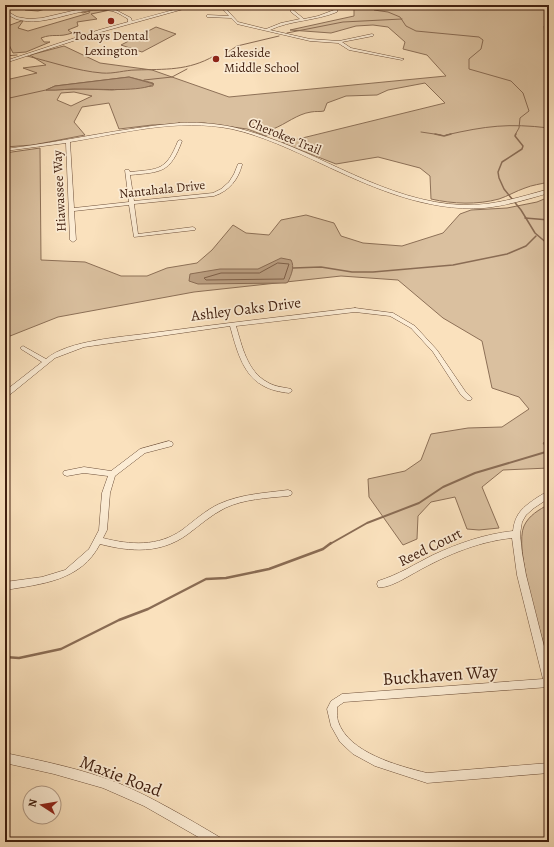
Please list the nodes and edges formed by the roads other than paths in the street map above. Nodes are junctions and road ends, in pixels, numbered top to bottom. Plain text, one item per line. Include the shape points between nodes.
1 (196, 5) edge
2 (221, 5) edge
3 (244, 5) edge
4 (337, 5) edge
5 (226, 9) junction
6 (5, 11) edge
7 (292, 11) dead end
8 (208, 16) dead end
9 (230, 17) junction
10 (303, 20) junction
11 (130, 22) junction
12 (266, 30) junction
13 (372, 35) dead end
14 (339, 42) junction
15 (402, 59) dead end
16 (5, 62) edge
17 (180, 141) dead end
18 (68, 142) junction
19 (5, 150) edge
20 (240, 165) dead end
21 (549, 191) edge
22 (132, 203) junction
23 (72, 210) junction
24 (193, 229) dead end
25 (73, 240) dead end
26 (232, 324) junction
27 (23, 348) dead end
28 (45, 361) junction
29 (289, 390) dead end
30 (5, 395) edge
31 (469, 398) dead end
32 (169, 444) dead end
33 (67, 473) dead end
34 (112, 474) junction
35 (288, 493) dead end
36 (549, 494) edge
37 (515, 534) junction
38 (100, 540) junction
39 (381, 584) dead end
40 (5, 586) edge
41 (549, 683) edge
42 (5, 758) edge
43 (549, 768) edge
44 (217, 842) edge

1 - 11 street
2 - 5 street
3 - 5 street
4 - 10 street via 334,12
5 - 9 street
6 - 11 street via 15,18 29,20 79,9 100,8 113,10
7 - 10 street
8 - 9 street
9 - 12 street via 237,22
10 - 12 street via 278,24
11 - 16 street
12 - 14 street via 319,41
13 - 14 street
14 - 15 street via 350,49
17 - 22 street via 175,158 166,166 152,171 128,173
18 - 19 street, Cherokee Trail
18 - 21 street, Cherokee Trail via 160,127 218,125 260,136 418,200 464,206 497,204
18 - 23 street, Hiawassee Way
20 - 22 street, Nantahala Drive via 231,182 219,192
22 - 23 street, Nantahala Drive
22 - 24 street via 136,236
23 - 25 street, Hiawassee Way
26 - 28 street, Ashley Oaks Drive via 83,345
26 - 29 street via 244,363 249,370 271,388
26 - 31 street, Ashley Oaks Drive via 345,310 391,314 406,322 428,342
27 - 28 street
28 - 30 street, Ashley Oaks Drive
32 - 34 street via 143,451
33 - 34 street via 84,470
34 - 38 street via 106,493
35 - 38 street via 230,502 178,536 156,546 127,547
36 - 37 street via 523,512
37 - 39 street, Reed Court via 484,538 458,547 403,576
37 - 41 street
38 - 40 street via 92,551 68,572 42,582
41 - 43 street, Buckhaven Way via 342,698 332,709 334,723 347,743 356,751 375,761 412,774 427,778
42 - 44 street, Maxie Road via 122,790 172,814

